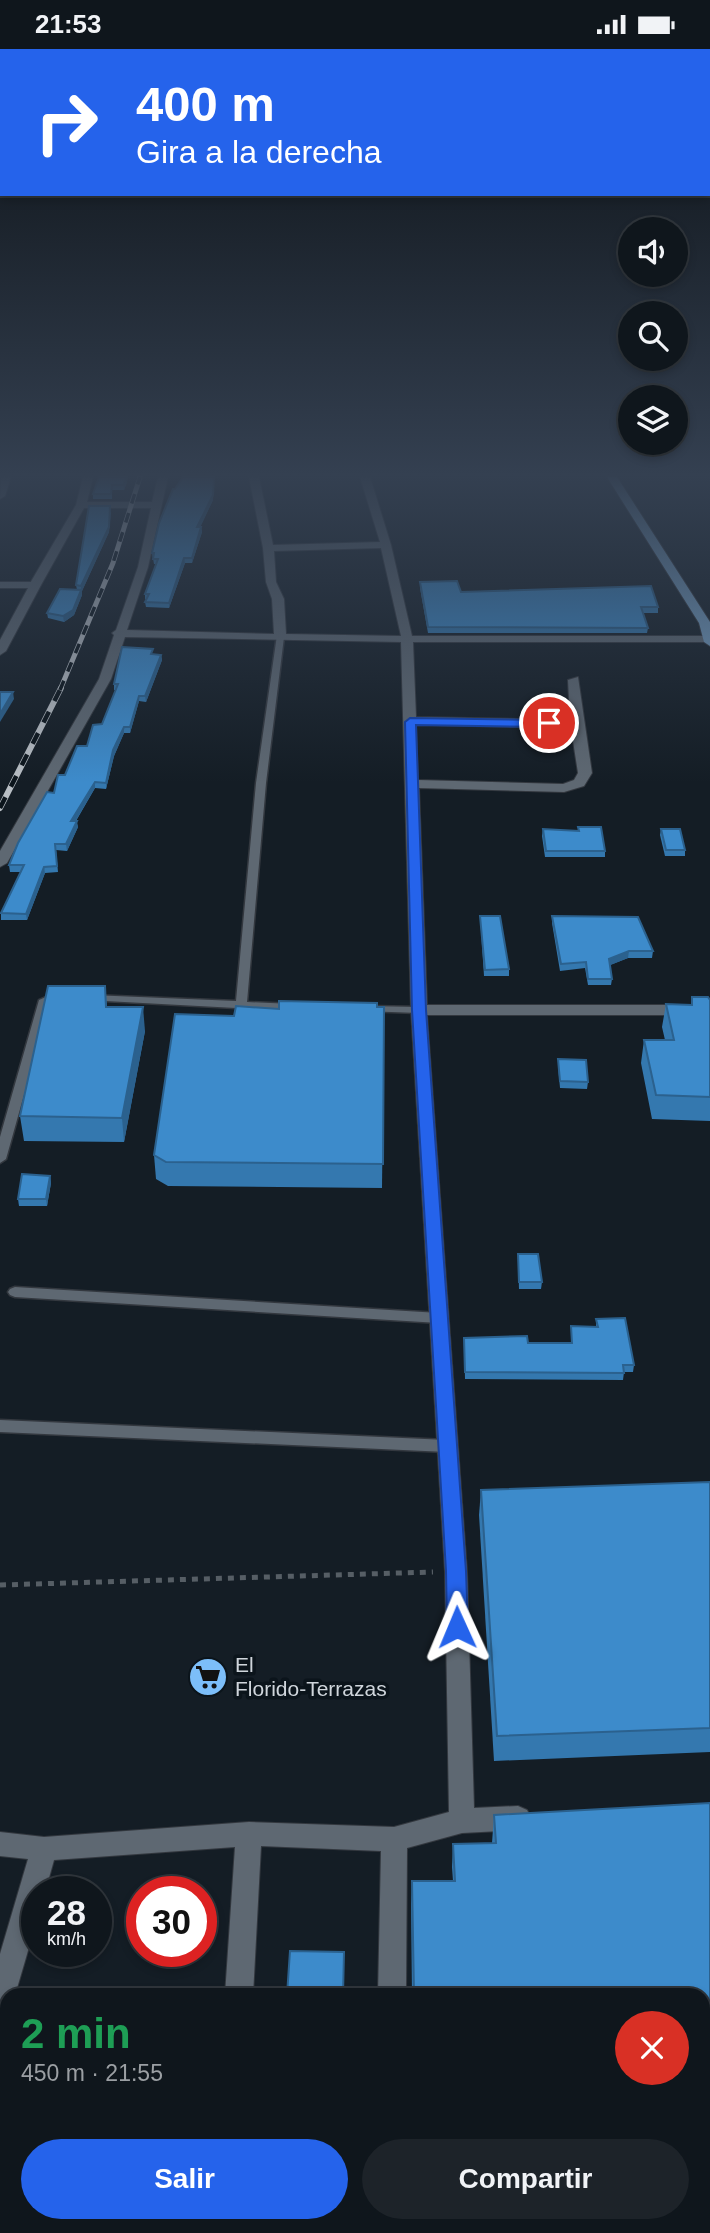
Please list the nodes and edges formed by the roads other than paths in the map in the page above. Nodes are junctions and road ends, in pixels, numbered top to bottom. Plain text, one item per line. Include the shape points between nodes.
1 (38, 579) edge
2 (138, 579) edge
3 (271, 579) edge
4 (394, 579) edge
5 (676, 579) edge
6 (0, 585) edge
7 (35, 585) junction
8 (118, 633) junction
9 (280, 637) junction
10 (407, 637) junction
11 (710, 640) edge
12 (0, 651) edge
13 (574, 680) dead end
14 (410, 722) junction
15 (577, 724) junction
16 (411, 784) junction
17 (0, 863) edge
18 (58, 997) edge
19 (84, 998) edge
20 (241, 1007) junction
21 (309, 1008) edge
22 (351, 1009) edge
23 (419, 1010) junction
24 (710, 1010) edge
25 (0, 1160) edge
26 (15, 1292) dead end
27 (439, 1318) junction
28 (0, 1426) edge
29 (447, 1446) junction
30 (545, 1817) edge
31 (462, 1821) junction
32 (249, 1834) junction
33 (394, 1839) junction
34 (0, 1844) edge
35 (44, 1849) junction
36 (4, 1988) edge
37 (239, 1988) edge
38 (392, 1988) edge

1 - 7 street
2 - 8 street
3 - 9 street via 278,599
4 - 10 street
5 - 11 main road
6 - 7 street
7 - 12 street
8 - 9 street
8 - 17 street via 105,679
9 - 10 street
9 - 20 lane via 261,783
10 - 11 street
10 - 14 street
13 - 15 street
14 - 15 street
14 - 16 street
15 - 16 street via 585,773 579,783 565,788
16 - 23 street
18 - 25 lane via 46,1000
19 - 20 lane
20 - 21 lane
22 - 23 lane
23 - 24 street
23 - 27 street
26 - 27 lane
27 - 29 street
28 - 29 lane
29 - 31 street via 456,1571
30 - 31 street
31 - 33 street
32 - 33 street
32 - 35 street
32 - 37 street
33 - 38 street
34 - 35 street
35 - 36 street

